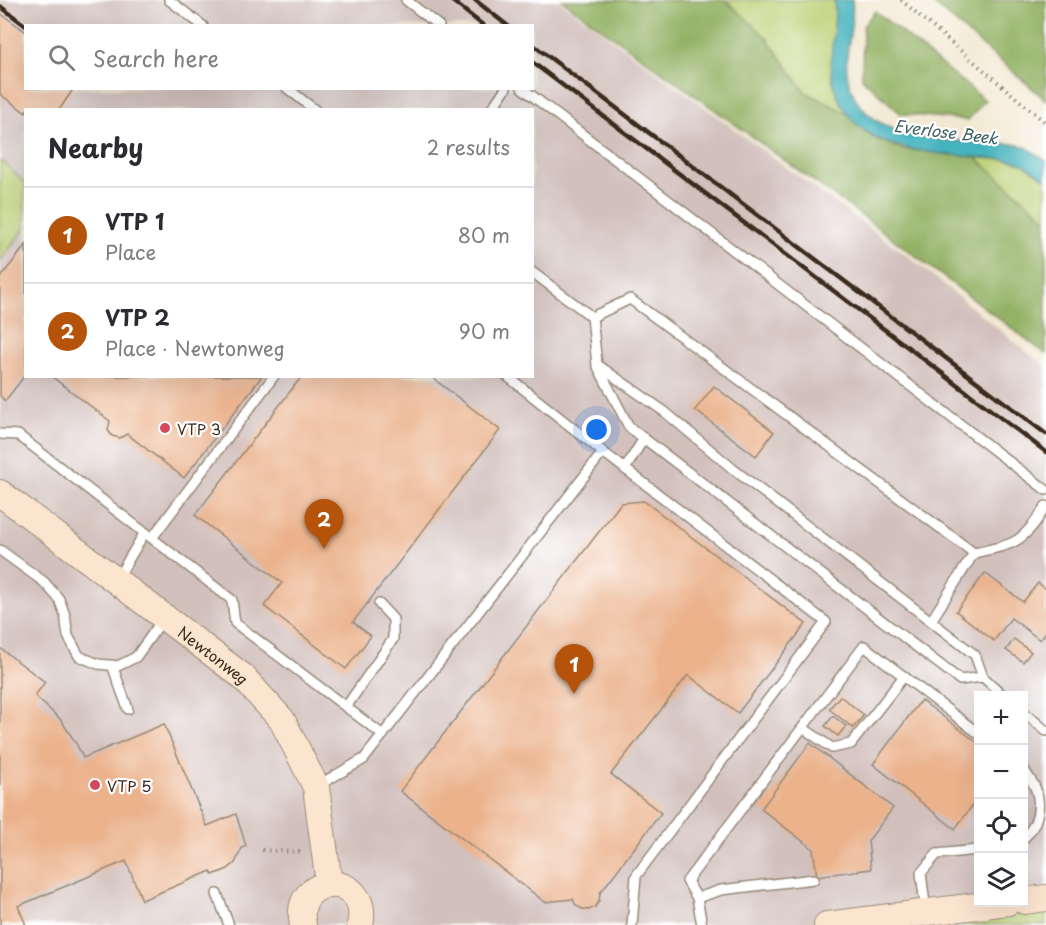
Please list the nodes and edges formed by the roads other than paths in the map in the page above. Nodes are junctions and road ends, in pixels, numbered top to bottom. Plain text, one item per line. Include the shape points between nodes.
1 (169, 0) edge
2 (406, 0) edge
3 (200, 24) edge
4 (437, 24) edge
5 (290, 90) edge
6 (505, 90) edge
7 (525, 90) edge
8 (312, 108) edge
9 (492, 108) edge
10 (534, 273) edge
11 (592, 316) junction
12 (597, 365) junction
13 (272, 378) edge
14 (510, 378) edge
15 (0, 435) edge
16 (644, 438) junction
17 (603, 452) junction
18 (625, 469) junction
19 (1046, 490) edge
20 (0, 493) edge
21 (1046, 506) edge
22 (148, 535) junction
23 (0, 550) edge
24 (974, 553) junction
25 (116, 580) junction
26 (379, 604) dead end
27 (164, 617) junction
28 (931, 621) junction
29 (112, 665) junction
30 (904, 676) junction
31 (983, 677) junction
32 (998, 691) edge
33 (346, 707) junction
34 (128, 709) dead end
35 (1028, 716) edge
36 (803, 728) junction
37 (974, 730) edge
38 (1046, 731) edge
39 (383, 735) junction
40 (1028, 777) edge
41 (316, 787) junction
42 (1028, 834) edge
43 (974, 850) edge
44 (328, 874) junction
45 (813, 879) dead end
46 (217, 894) dead end
47 (697, 898) junction
48 (1046, 898) edge
49 (1028, 900) edge
50 (974, 907) edge
51 (926, 912) junction
52 (367, 923) edge
53 (229, 925) edge
54 (301, 925) edge
55 (632, 925) edge
56 (702, 925) edge
57 (826, 925) edge

1 - 3 lane
2 - 4 lane
5 - 8 lane
6 - 9 lane
7 - 19 lane
10 - 11 lane
11 - 12 lane
11 - 24 lane via 630,299
12 - 16 lane via 629,427
12 - 28 lane via 665,412
13 - 22 lane
14 - 17 lane
15 - 22 lane via 18,435
16 - 18 lane
16 - 31 lane via 960,680
17 - 18 lane
17 - 39 lane
18 - 55 lane via 826,622 636,876
20 - 25 street, Newtonweg
21 - 24 lane via 1032,529 1010,546
22 - 25 lane
22 - 33 lane via 232,600 235,622
23 - 29 lane via 44,582 59,599 68,636 79,656
24 - 28 lane
25 - 27 street, Newtonweg
26 - 33 lane via 393,619 393,639
27 - 29 lane via 136,657
27 - 41 street, Newtonweg via 242,676 282,720
28 - 31 lane via 975,655
29 - 34 lane
30 - 36 lane via 851,744 832,748
30 - 36 lane via 864,646
30 - 37 lane
31 - 32 lane
33 - 39 lane
35 - 38 lane
36 - 47 lane via 687,881
39 - 41 lane via 364,759
40 - 42 lane via 1036,789 1039,811
41 - 44 street, Newtonweg
43 - 51 lane via 937,854 921,873
44 - 52 street via 352,893
44 - 54 street via 306,898
45 - 47 lane via 721,890
46 - 53 lane
47 - 56 lane
48 - 49 street
50 - 51 street
51 - 57 street

